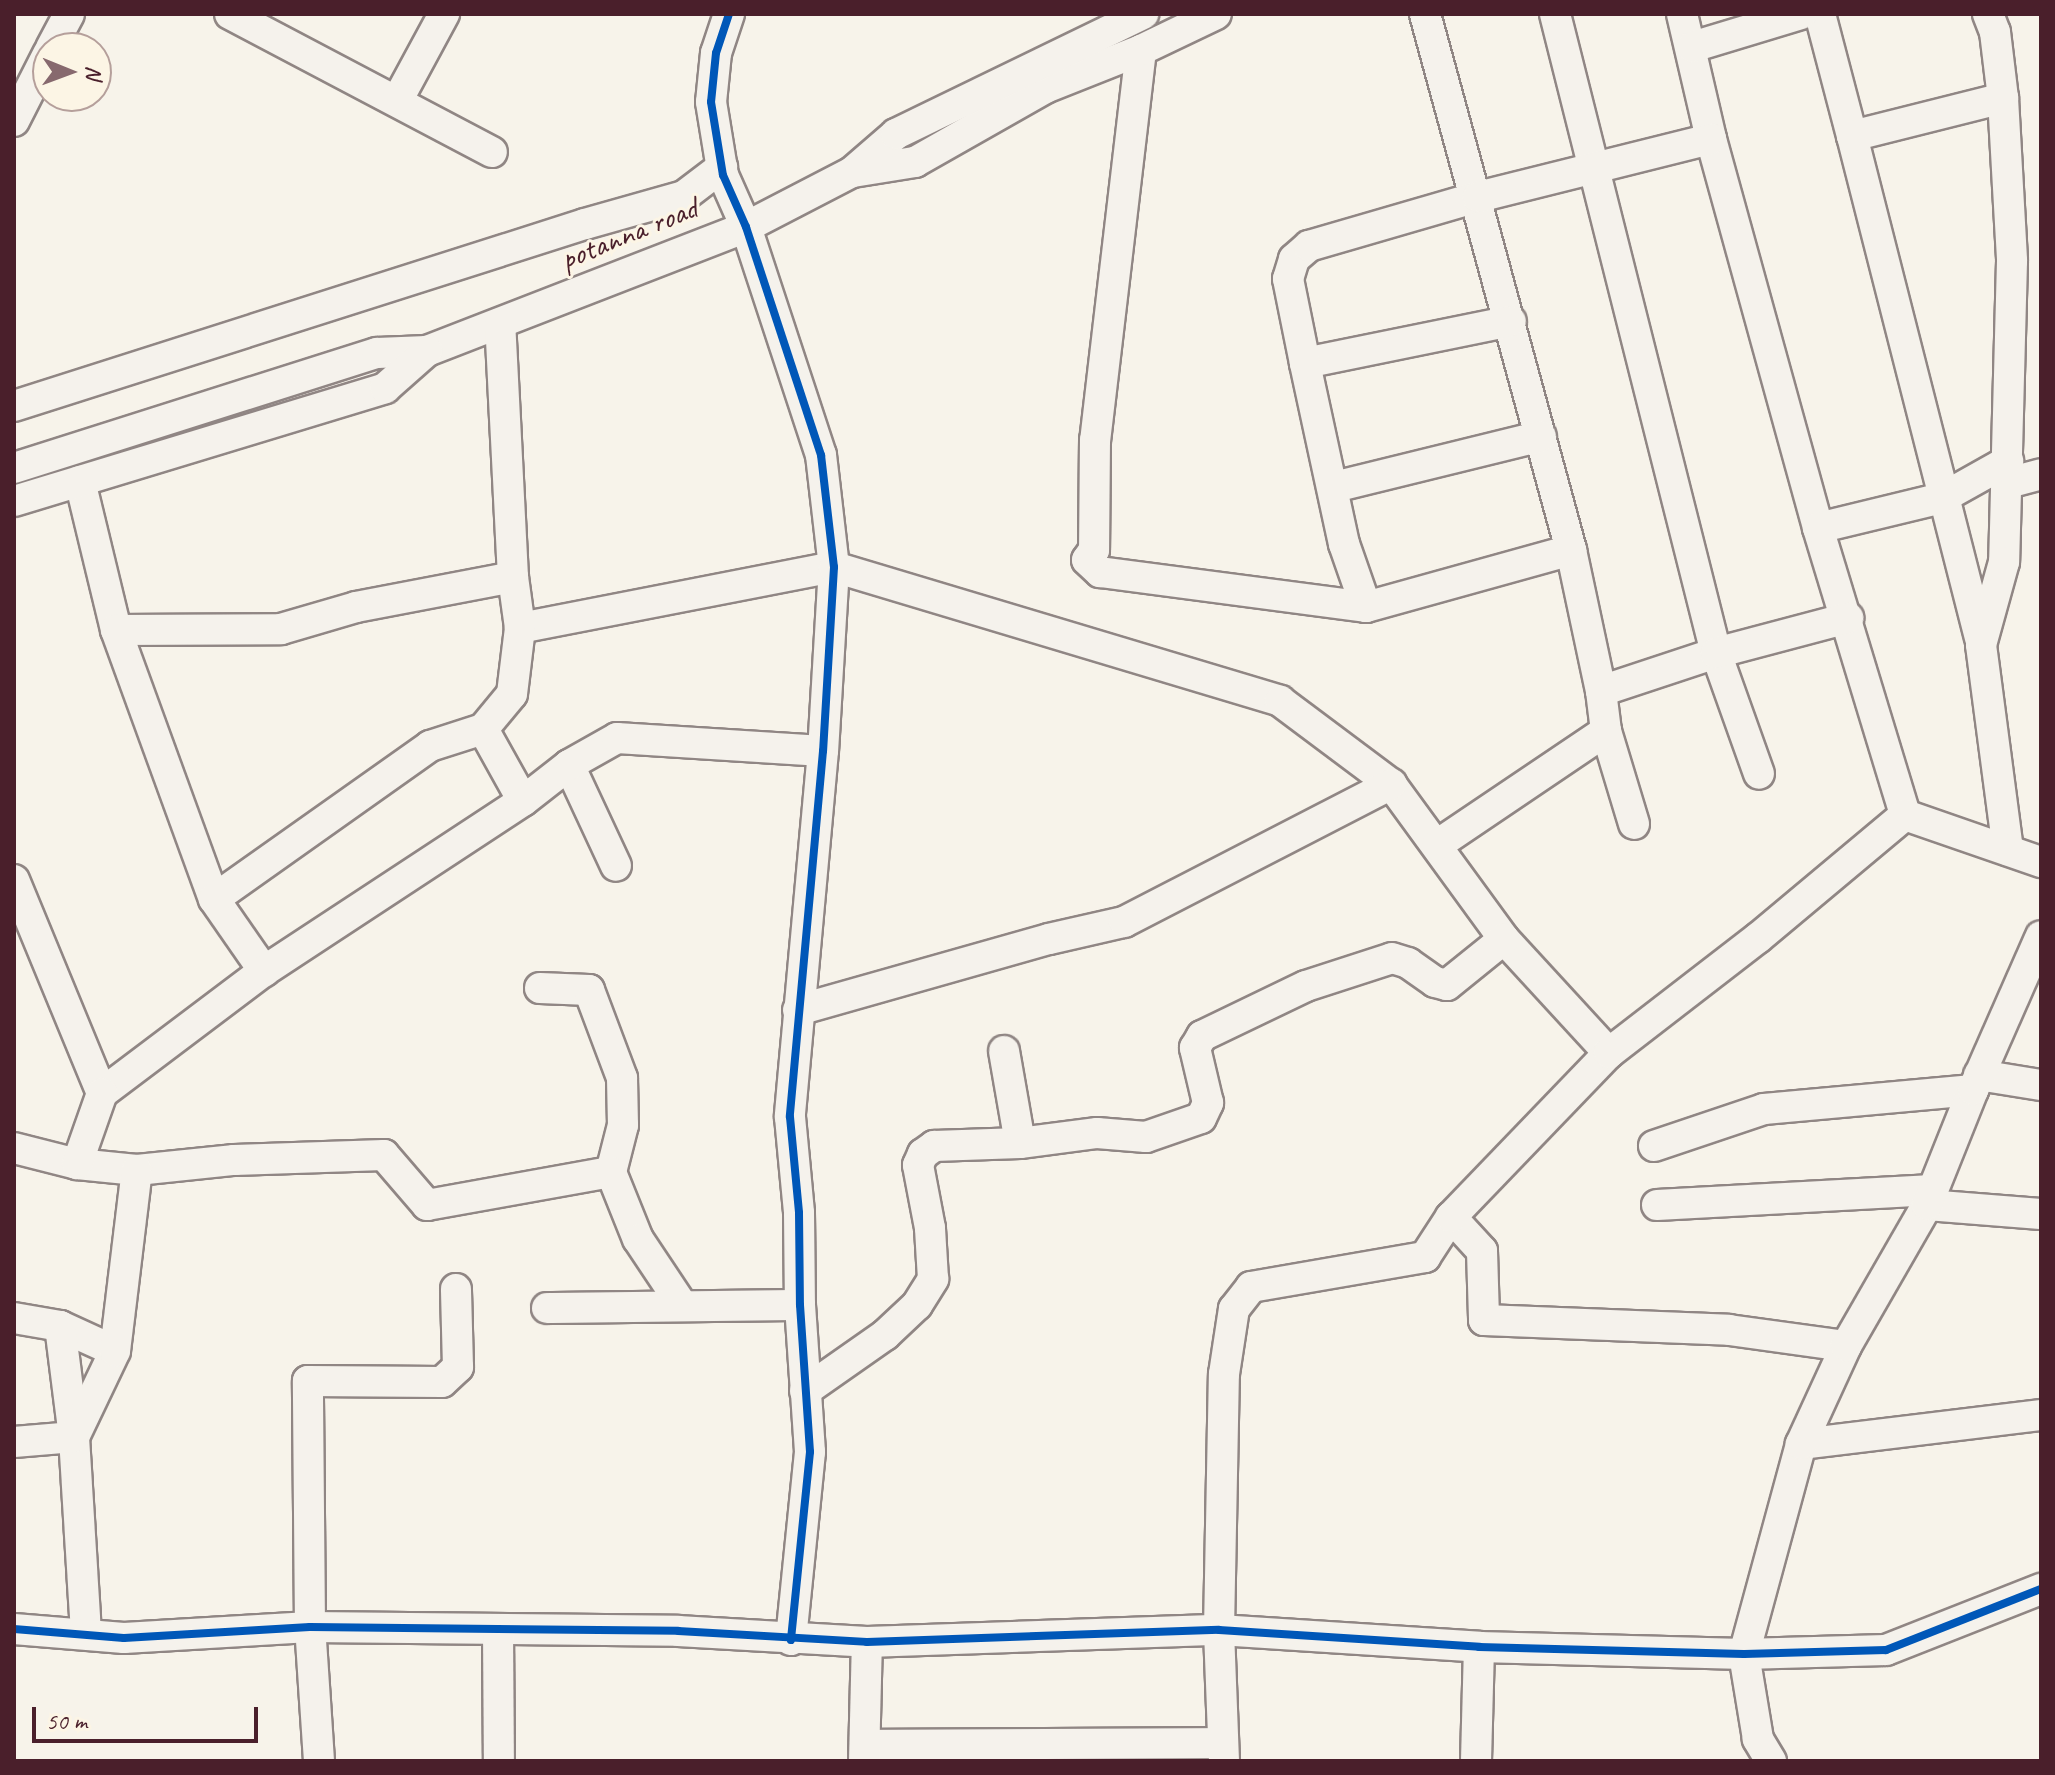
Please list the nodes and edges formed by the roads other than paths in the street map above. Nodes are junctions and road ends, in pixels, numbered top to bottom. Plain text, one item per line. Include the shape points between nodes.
1 (69, 14) edge
2 (230, 14) edge
3 (444, 14) edge
4 (729, 14) edge
5 (1143, 14) edge
6 (1216, 14) edge
7 (1425, 14) edge
8 (1555, 14) edge
9 (1682, 14) edge
10 (1801, 14) edge
11 (1820, 14) edge
12 (1988, 14) edge
13 (59, 32) edge
14 (1692, 47) junction
15 (1141, 50) junction
16 (32, 86) edge
17 (2003, 98) junction
18 (397, 101) junction
19 (14, 121) edge
20 (1852, 136) junction
21 (1711, 139) junction
22 (492, 152) dead end
23 (1595, 167) junction
24 (852, 172) junction
25 (725, 180) junction
26 (1478, 197) junction
27 (746, 227) junction
28 (1511, 321) junction
29 (500, 323) junction
30 (427, 351) junction
31 (1305, 363) junction
32 (14, 406) edge
33 (1541, 436) junction
34 (14, 468) edge
35 (2018, 475) edge
36 (80, 481) junction
37 (1334, 487) junction
38 (1942, 498) junction
39 (14, 501) edge
40 (1818, 528) junction
41 (1571, 550) junction
42 (834, 567) junction
43 (513, 577) junction
44 (1366, 607) junction
45 (1848, 618) junction
46 (520, 628) junction
47 (116, 630) junction
48 (1981, 645) junction
49 (1716, 653) junction
50 (1601, 691) junction
51 (483, 729) junction
52 (1606, 731) junction
53 (823, 751) junction
54 (569, 765) junction
55 (1759, 774) dead end
56 (1391, 784) junction
57 (523, 801) junction
58 (1905, 815) junction
59 (1634, 824) dead end
60 (1437, 845) junction
61 (2008, 850) junction
62 (2041, 862) edge
63 (616, 866) dead end
64 (14, 880) edge
65 (214, 899) junction
66 (1504, 939) junction
67 (2039, 943) edge
68 (264, 971) junction
69 (540, 988) dead end
70 (798, 1010) junction
71 (1004, 1051) dead end
72 (1609, 1053) junction
73 (1976, 1082) junction
74 (2041, 1085) edge
75 (102, 1093) junction
76 (1020, 1143) junction
77 (1654, 1146) dead end
78 (14, 1148) edge
79 (77, 1164) junction
80 (137, 1170) junction
81 (611, 1172) junction
82 (1930, 1197) junction
83 (1657, 1205) dead end
84 (2041, 1214) edge
85 (1451, 1217) junction
86 (456, 1289) dead end
87 (682, 1305) junction
88 (800, 1305) junction
89 (547, 1308) dead end
90 (14, 1318) edge
91 (60, 1326) junction
92 (1846, 1346) junction
93 (115, 1351) junction
94 (805, 1391) junction
95 (2041, 1415) edge
96 (74, 1437) junction
97 (14, 1442) edge
98 (1801, 1444) junction
99 (2041, 1589) edge
100 (310, 1627) junction
101 (14, 1629) edge
102 (1219, 1630) junction
103 (498, 1631) junction
104 (86, 1633) junction
105 (791, 1640) junction
106 (867, 1642) junction
107 (1479, 1647) junction
108 (1744, 1654) junction
109 (1224, 1752) edge
110 (865, 1753) edge
111 (319, 1761) edge
112 (499, 1761) edge
113 (1476, 1761) edge
114 (1771, 1761) edge

1 - 13 street
2 - 18 street
3 - 18 street
4 - 25 street via 716,53 711,102
5 - 24 street, potanna road via 896,134
6 - 15 street, potanna road
7 - 26 street
8 - 23 street
9 - 14 street
10 - 14 street
11 - 20 street
12 - 17 street
14 - 21 street
15 - 24 street, potanna road via 1045,88 915,162
15 - 44 street via 1095,440 1094,550 1087,560 1100,572
16 - 19 street
17 - 20 street
17 - 35 street
18 - 22 street
20 - 38 street
21 - 23 street
21 - 40 street
23 - 26 street
23 - 49 street
24 - 27 street, potanna road
25 - 27 street
25 - 32 street
26 - 28 street
26 - 31 street via 1309,246 1294,259 1288,279
27 - 29 street, potanna road
27 - 42 street via 821,455
28 - 31 street
28 - 33 street
29 - 30 street, potanna road
29 - 43 street
30 - 34 street, potanna road via 377,353
30 - 36 street, potanna road via 385,388
31 - 37 street
33 - 37 street
33 - 41 street
35 - 38 street
35 - 48 street via 2004,562
36 - 39 street, potanna road
36 - 47 street
37 - 44 street via 1344,544
38 - 40 street
38 - 48 street via 1967,575
40 - 45 street
41 - 44 street
41 - 50 street
42 - 46 street
42 - 53 street
42 - 56 street via 1280,701
43 - 46 street
43 - 47 street via 356,607 281,629
45 - 49 street
45 - 58 street
46 - 51 street via 512,694
47 - 65 street
48 - 61 street
49 - 50 street
49 - 55 street
50 - 52 street
51 - 57 street
51 - 65 street via 430,746
52 - 59 street
52 - 60 street
53 - 54 street via 617,738
53 - 70 street
54 - 57 street
54 - 63 street
56 - 60 street
56 - 70 street via 1124,922
57 - 68 street
58 - 61 street
58 - 72 street
60 - 66 street
61 - 62 street
64 - 75 street
65 - 68 street
66 - 72 street
66 - 76 street via 1447,985 1392,958 1306,986 1202,1036 1195,1048 1208,1103 1201,1118 1146,1137 1097,1133
67 - 73 street
68 - 75 street
69 - 81 street via 589,990 622,1078 623,1125
70 - 88 street via 790,1117
71 - 76 street
72 - 85 street
73 - 74 street
73 - 77 street via 1764,1109
73 - 82 street
75 - 79 street
76 - 94 street via 934,1146 923,1154 918,1165 933,1279 917,1305 885,1335
78 - 79 street
79 - 80 street
80 - 81 street via 234,1160 384,1155 427,1205
80 - 93 street
81 - 87 street via 638,1239
82 - 83 street
82 - 84 street
82 - 92 street
85 - 92 street via 1482,1251 1484,1320 1729,1330
85 - 102 street via 1425,1257 1251,1287 1234,1309 1224,1374
86 - 100 street via 458,1367 442,1382 308,1381
87 - 88 street
87 - 89 street
88 - 94 street
90 - 91 street
91 - 93 street
91 - 96 street
92 - 98 street
93 - 96 street
94 - 105 street via 810,1452
95 - 98 street
96 - 97 street
96 - 104 street
98 - 108 street
99 - 108 street via 1886,1650
100 - 103 street
100 - 104 street via 124,1638
100 - 111 street
101 - 104 street
102 - 106 street
102 - 107 street
102 - 109 street
103 - 105 street via 678,1631
103 - 112 street
105 - 106 street
106 - 110 street
107 - 108 street
107 - 113 street
108 - 114 street via 1758,1739
109 - 110 street

